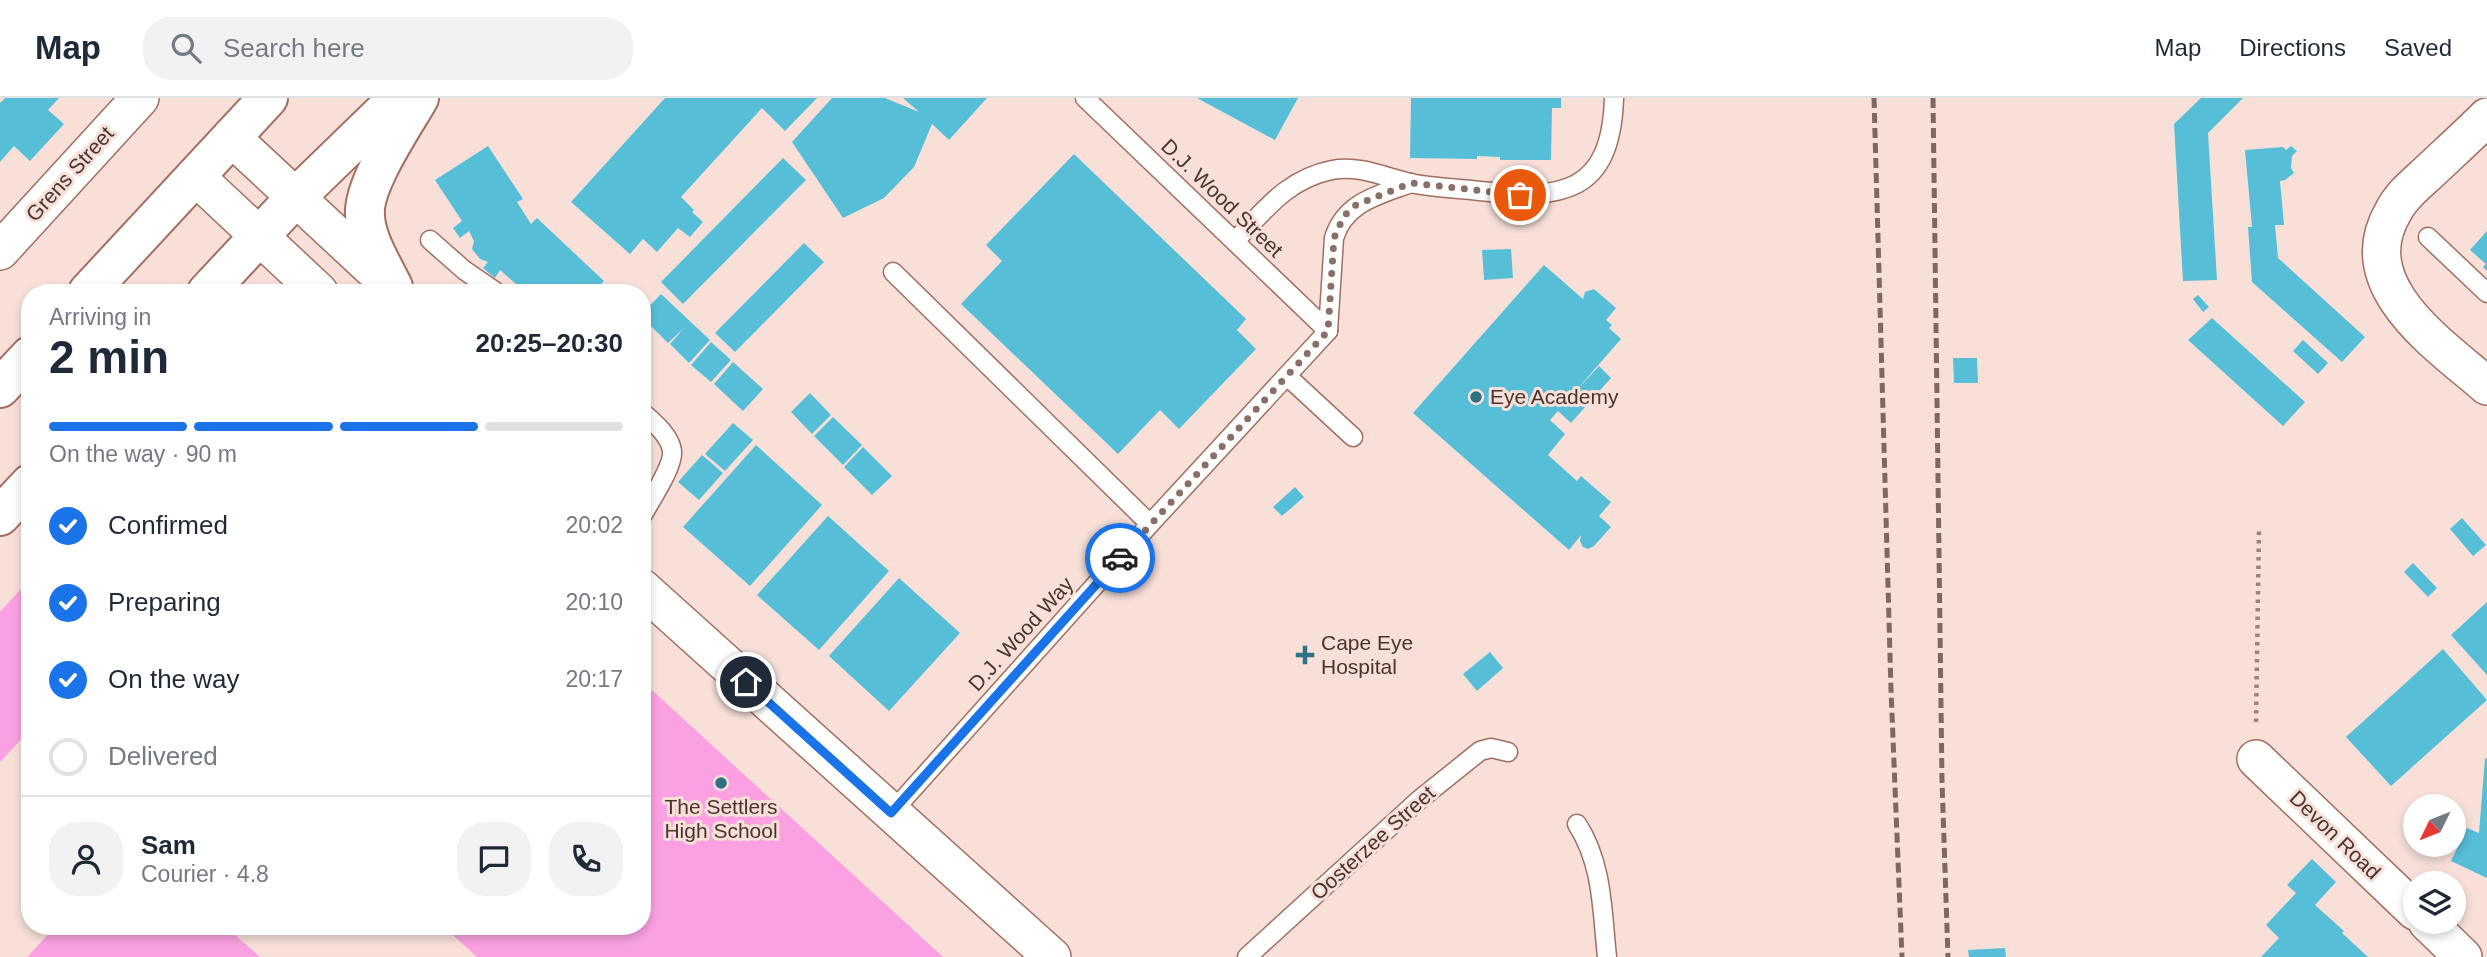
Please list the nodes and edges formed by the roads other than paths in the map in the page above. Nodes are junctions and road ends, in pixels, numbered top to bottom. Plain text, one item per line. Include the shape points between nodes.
1 (139, 98) edge
2 (268, 98) edge
3 (398, 98) edge
4 (419, 98) edge
5 (1084, 98) edge
6 (1614, 98) edge
7 (2487, 117) edge
8 (231, 136) junction
9 (195, 176) junction
10 (1411, 183) junction
11 (296, 197) junction
12 (259, 236) junction
13 (2428, 237) dead end
14 (430, 240) dead end
15 (1234, 241) junction
16 (0, 251) edge
17 (893, 272) dead end
18 (95, 284) edge
19 (214, 284) edge
20 (310, 284) edge
21 (389, 284) edge
22 (392, 284) edge
23 (484, 284) edge
24 (2487, 293) edge
25 (1328, 331) junction
26 (21, 366) edge
27 (1287, 376) junction
28 (2487, 386) edge
29 (0, 388) edge
30 (651, 421) edge
31 (1353, 437) dead end
32 (21, 494) edge
33 (651, 500) edge
34 (0, 516) edge
35 (1150, 524) junction
36 (651, 596) edge
37 (1508, 752) dead end
38 (2256, 759) road end
39 (891, 813) junction
40 (1577, 824) dead end
41 (2403, 900) edge
42 (2439, 934) edge
43 (1052, 957) edge
44 (1247, 957) edge
45 (1607, 957) edge
46 (2463, 957) edge

1 - 16 street, Grens Street
2 - 8 main road
3 - 11 main road
4 - 22 main road via 388,151 365,206 367,230
5 - 15 lane, D.J. Wood Street
6 - 10 lane via 1608,149 1579,184 1549,194 1520,195
7 - 28 street via 2393,211 2382,237 2381,262 2400,305
8 - 9 main road
8 - 11 street
9 - 12 street
9 - 18 main road
10 - 15 lane via 1353,169 1318,173 1283,191
10 - 25 lane via 1356,205 1344,216 1334,238
11 - 12 main road
11 - 21 street
12 - 19 main road
12 - 20 street
13 - 24 lane
14 - 23 lane
15 - 25 lane, D.J. Wood Street
17 - 35 lane
25 - 27 lane, D.J. Wood Way
26 - 29 main road
27 - 31 lane
27 - 35 lane, D.J. Wood Way
30 - 33 lane via 672,450
32 - 34 main road
35 - 39 lane, D.J. Wood Way
36 - 39 street
37 - 44 lane, Oosterzee Street via 1480,751 1419,800
38 - 41 street, Devon Road
39 - 43 street
40 - 45 lane via 1595,858
42 - 46 street

